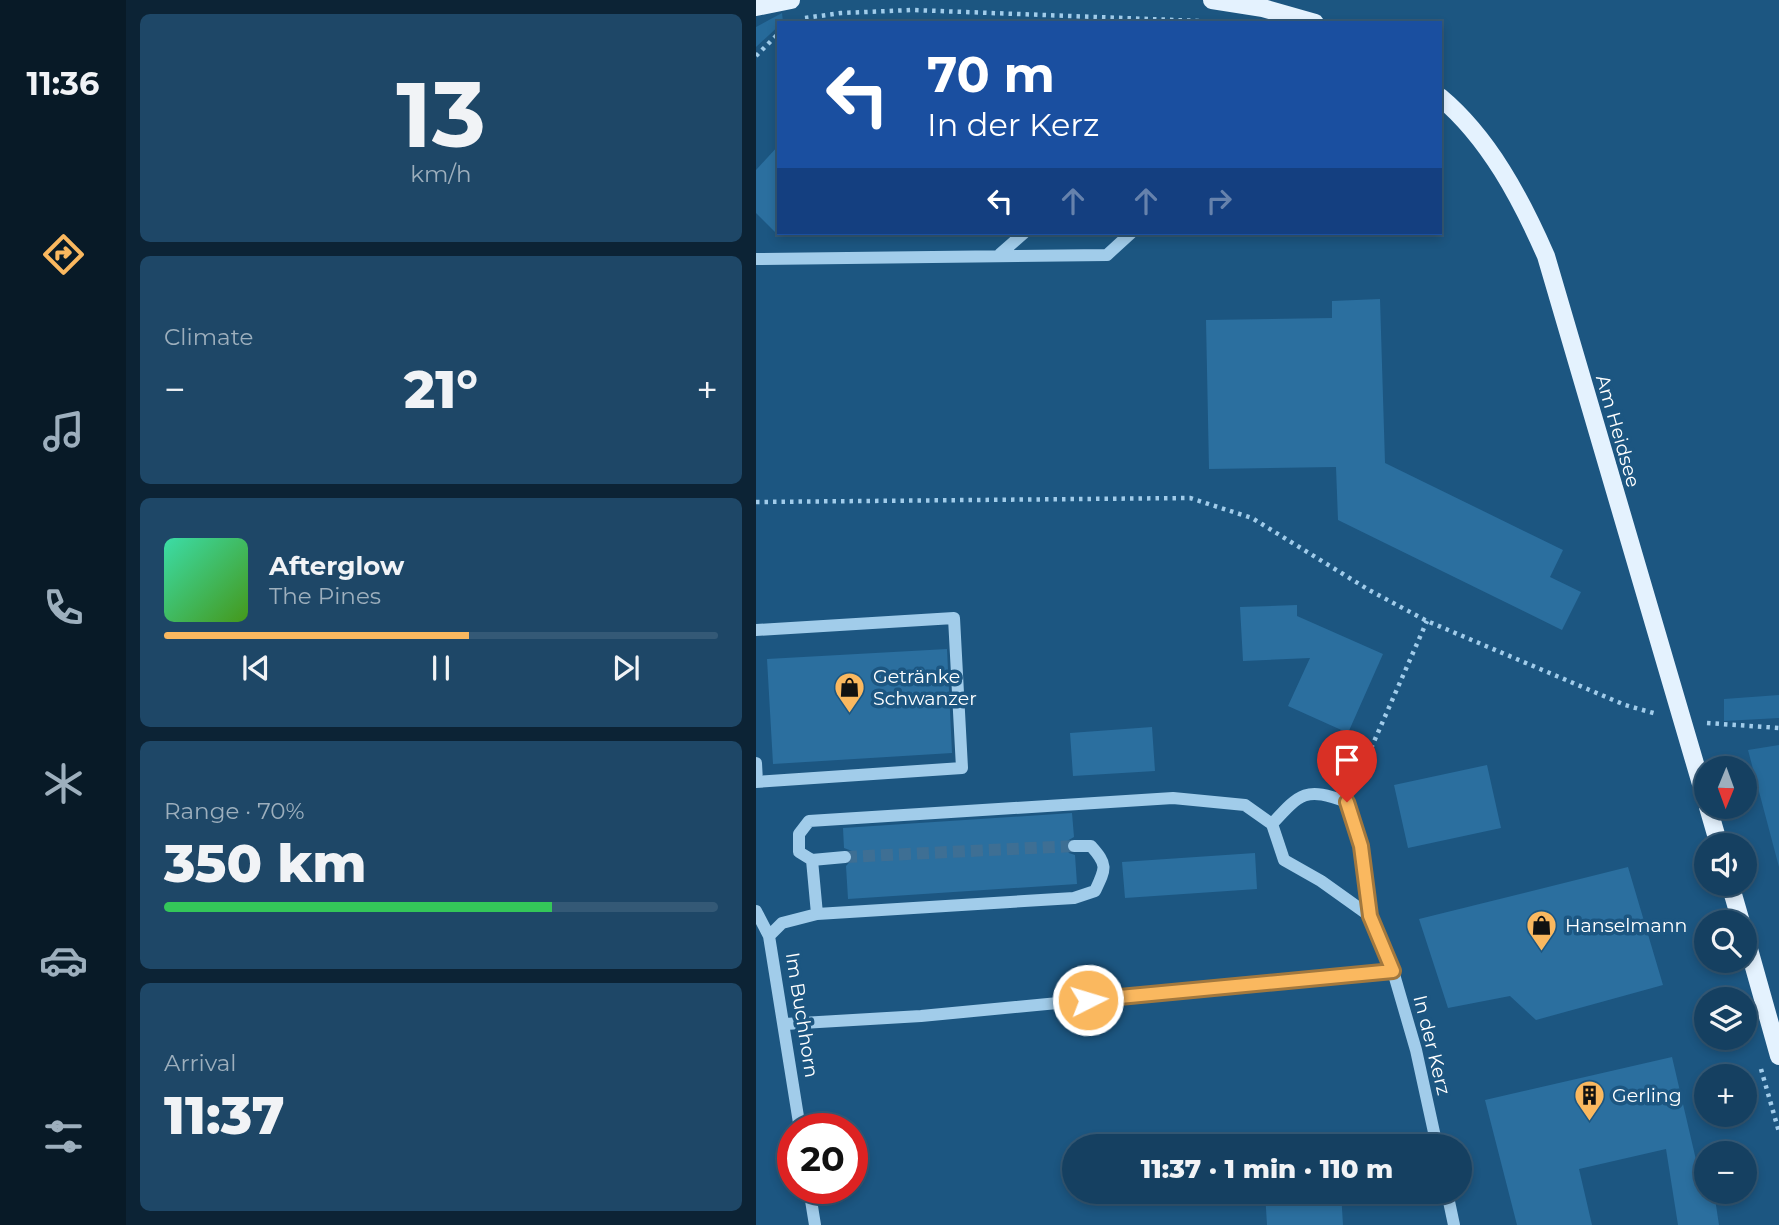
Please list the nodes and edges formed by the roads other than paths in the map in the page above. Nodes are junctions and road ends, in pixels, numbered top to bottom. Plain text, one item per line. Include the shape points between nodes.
1 (791, 0) edge
2 (1212, 0) edge
3 (756, 7) edge
4 (1308, 21) edge
5 (1442, 99) edge
6 (1022, 235) edge
7 (1129, 235) edge
8 (1000, 254) junction
9 (756, 259) edge
10 (756, 631) edge
11 (756, 763) edge
12 (1694, 764) edge
13 (757, 782) edge
14 (1272, 824) junction
15 (1074, 846) tunnel mouth
16 (845, 857) tunnel mouth
17 (813, 860) junction
18 (756, 911) edge
19 (817, 914) junction
20 (1370, 916) junction
21 (769, 936) junction
22 (1393, 971) junction
23 (1756, 973) edge
24 (785, 1024) junction
25 (1779, 1056) edge
26 (798, 1113) edge
27 (1434, 1134) edge
28 (812, 1204) edge
29 (1450, 1204) edge
30 (815, 1225) edge
31 (1454, 1225) edge

1 - 3 main road
2 - 4 main road
5 - 12 main road, Am Heidsee via 1502,171 1546,256
6 - 8 street
7 - 8 street via 1107,255
8 - 9 street
10 - 13 street via 954,618 962,768
11 - 13 street
14 - 17 street via 1245,805 1173,797 809,821 799,834 799,852
14 - 20 street via 1284,860
14 - 20 street, In der Kerz via 1296,797 1317,791 1347,802 1361,846
15 - 19 street via 1091,846 1104,860 1096,891 1074,898
16 - 17 street
17 - 19 street
18 - 21 street, Im Buchhorn
19 - 21 street via 782,923
20 - 22 street, In der Kerz
21 - 24 street, Im Buchhorn
22 - 24 street via 921,1016
22 - 27 street, In der Kerz
23 - 25 main road
24 - 26 street, Im Buchhorn
28 - 30 street
29 - 31 street

